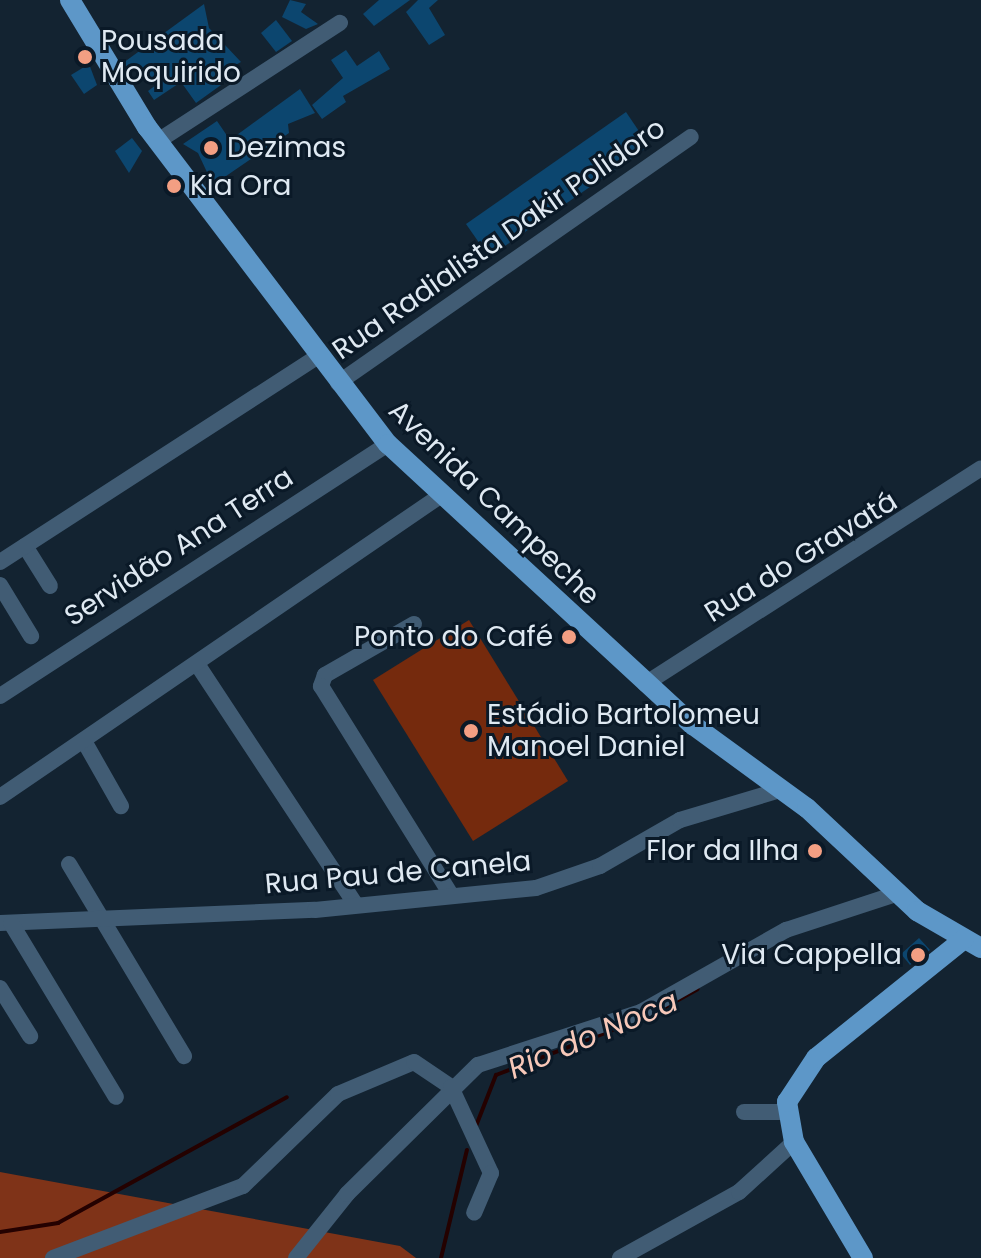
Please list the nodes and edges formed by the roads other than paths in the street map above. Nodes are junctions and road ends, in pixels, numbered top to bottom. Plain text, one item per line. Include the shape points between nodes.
1 (70, 0) edge
2 (340, 23) dead end
3 (691, 137) dead end
4 (158, 141) junction
5 (318, 356) junction
6 (338, 383) junction
7 (388, 444) junction
8 (981, 468) edge
9 (440, 496) junction
10 (25, 546) junction
11 (0, 562) edge
12 (0, 585) edge
13 (50, 586) dead end
14 (414, 624) dead end
15 (31, 636) dead end
16 (199, 667) junction
17 (645, 684) junction
18 (0, 696) edge
19 (84, 741) junction
20 (780, 790) junction
21 (0, 797) edge
22 (121, 806) dead end
23 (69, 864) dead end
24 (896, 894) junction
25 (451, 895) junction
26 (356, 905) junction
27 (102, 918) junction
28 (6, 923) edge
29 (976, 944) edge
30 (0, 988) edge
31 (30, 1036) dead end
32 (184, 1056) dead end
33 (451, 1087) junction
34 (116, 1097) dead end
35 (744, 1112) dead end
36 (786, 1112) junction
37 (794, 1142) junction
38 (474, 1213) dead end
39 (53, 1258) edge
40 (296, 1258) edge
41 (620, 1258) edge
42 (863, 1258) edge

1 - 4 main road, Avenida Campeche
2 - 4 street
3 - 6 street, Rua Radialista Dakir Polidoro
4 - 5 main road, Avenida Campeche
5 - 6 main road, Avenida Campeche
5 - 10 street
6 - 7 main road, Avenida Campeche
7 - 9 main road, Avenida Campeche
7 - 18 street, Servidão Ana Terra
8 - 17 street, Rua do Gravatá
9 - 16 street via 314,578
9 - 17 main road, Avenida Campeche
10 - 11 street
10 - 13 street
12 - 15 street
14 - 25 street via 325,675 321,686
16 - 19 street
16 - 26 street
17 - 20 main road, Avenida Campeche
19 - 21 street
19 - 22 street
20 - 24 main road, Avenida Campeche
20 - 25 street, Rua Pau de Canela via 680,820 554,883
23 - 27 street
24 - 29 main road, Avenida Campeche
24 - 33 street via 797,925 662,1003 500,1055
25 - 26 street, Rua Pau de Canela
26 - 27 street, Rua Pau de Canela
27 - 28 street, Rua Pau de Canela
27 - 32 street
28 - 34 street
29 - 36 main road via 805,1069
30 - 31 street
33 - 38 street via 491,1173
33 - 39 street via 414,1062 353,1085 243,1186
33 - 40 street
35 - 36 street
36 - 37 main road
37 - 41 street via 739,1192
37 - 42 main road

